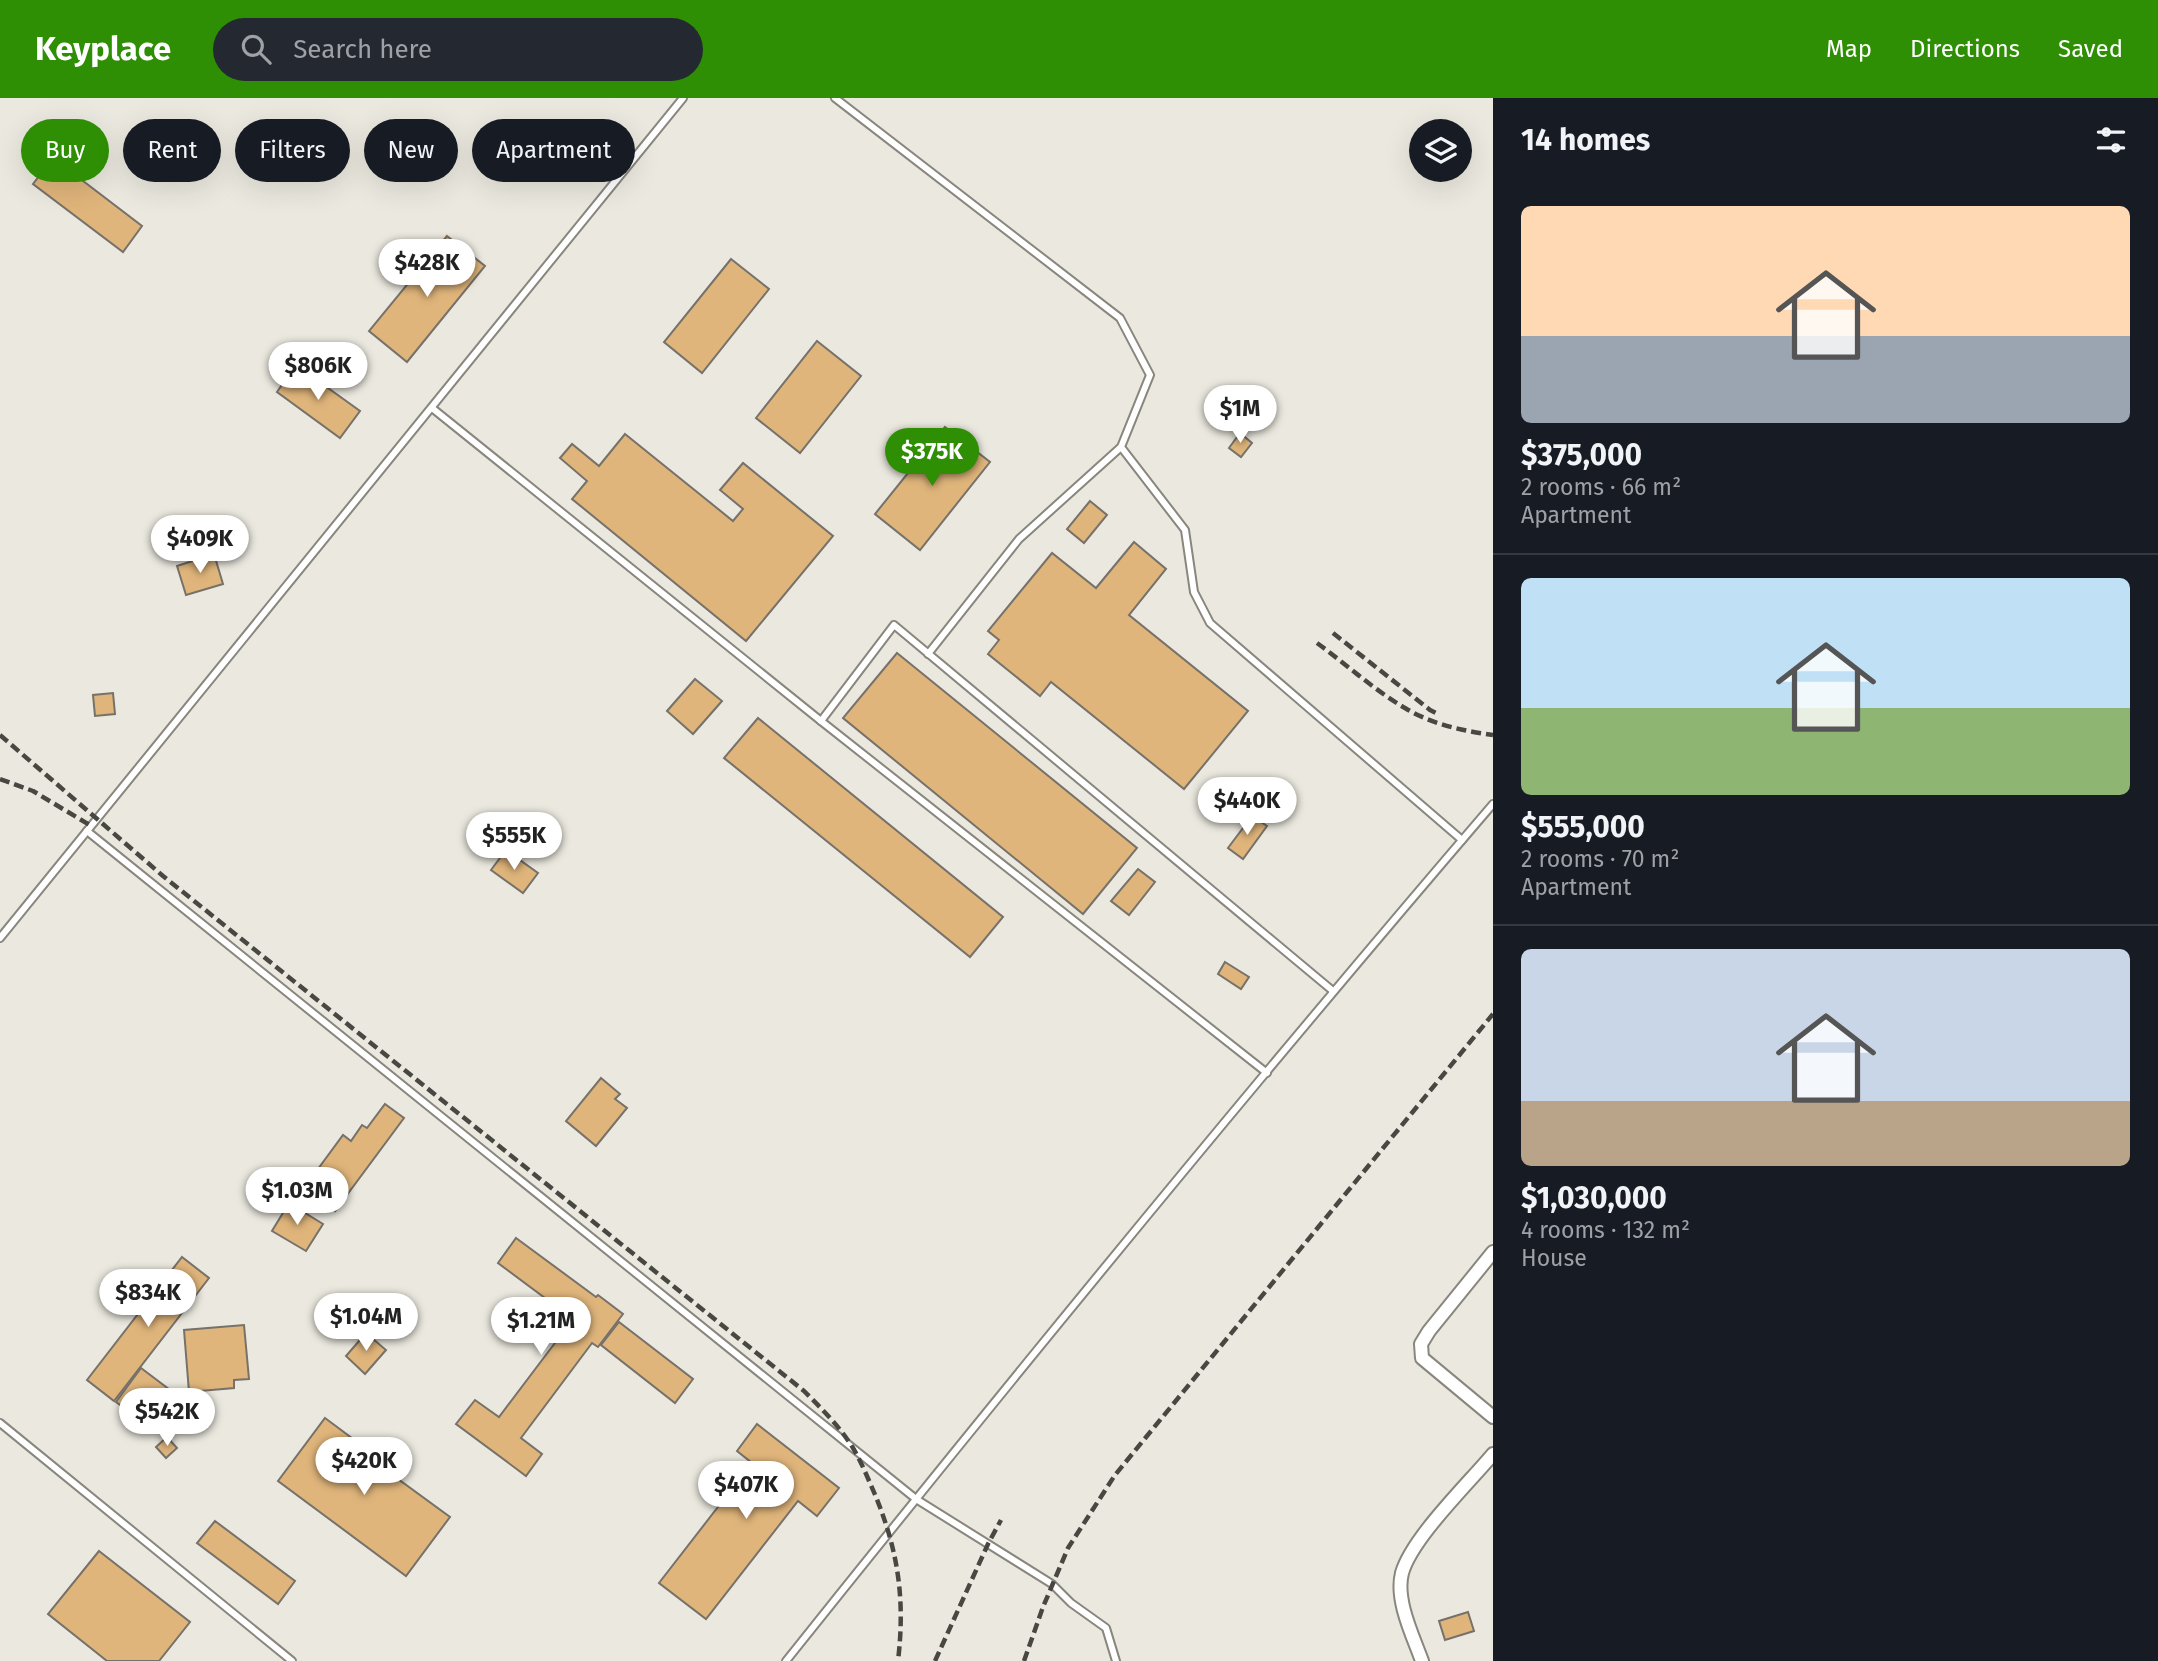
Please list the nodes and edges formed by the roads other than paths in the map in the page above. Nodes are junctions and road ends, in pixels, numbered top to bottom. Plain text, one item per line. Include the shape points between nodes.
1 (683, 98) edge
2 (835, 98) edge
3 (432, 408) junction
4 (1121, 447) junction
5 (928, 654) junction
6 (821, 721) junction
7 (1493, 804) edge
8 (88, 831) junction
9 (1462, 840) junction
10 (0, 938) edge
11 (1333, 991) junction
12 (1267, 1073) junction
13 (1493, 1252) edge
14 (1493, 1417) edge
15 (0, 1423) edge
16 (1493, 1454) edge
17 (915, 1499) junction
18 (292, 1661) edge
19 (786, 1661) edge
20 (1116, 1661) edge
21 (1422, 1661) edge

1 - 3 lane
2 - 4 lane via 1120,318 1150,375
3 - 6 lane
3 - 8 lane
4 - 5 lane via 1019,539
4 - 9 lane via 1185,530 1194,592 1210,623
5 - 6 lane via 894,625
5 - 11 lane
6 - 12 lane
7 - 9 lane
8 - 10 lane
8 - 17 lane
9 - 11 lane
11 - 12 lane
12 - 17 lane
13 - 14 street via 1421,1344 1422,1358
15 - 18 lane
16 - 21 street via 1415,1544 1402,1575 1403,1608
17 - 19 lane
17 - 20 lane via 1052,1584 1106,1628

